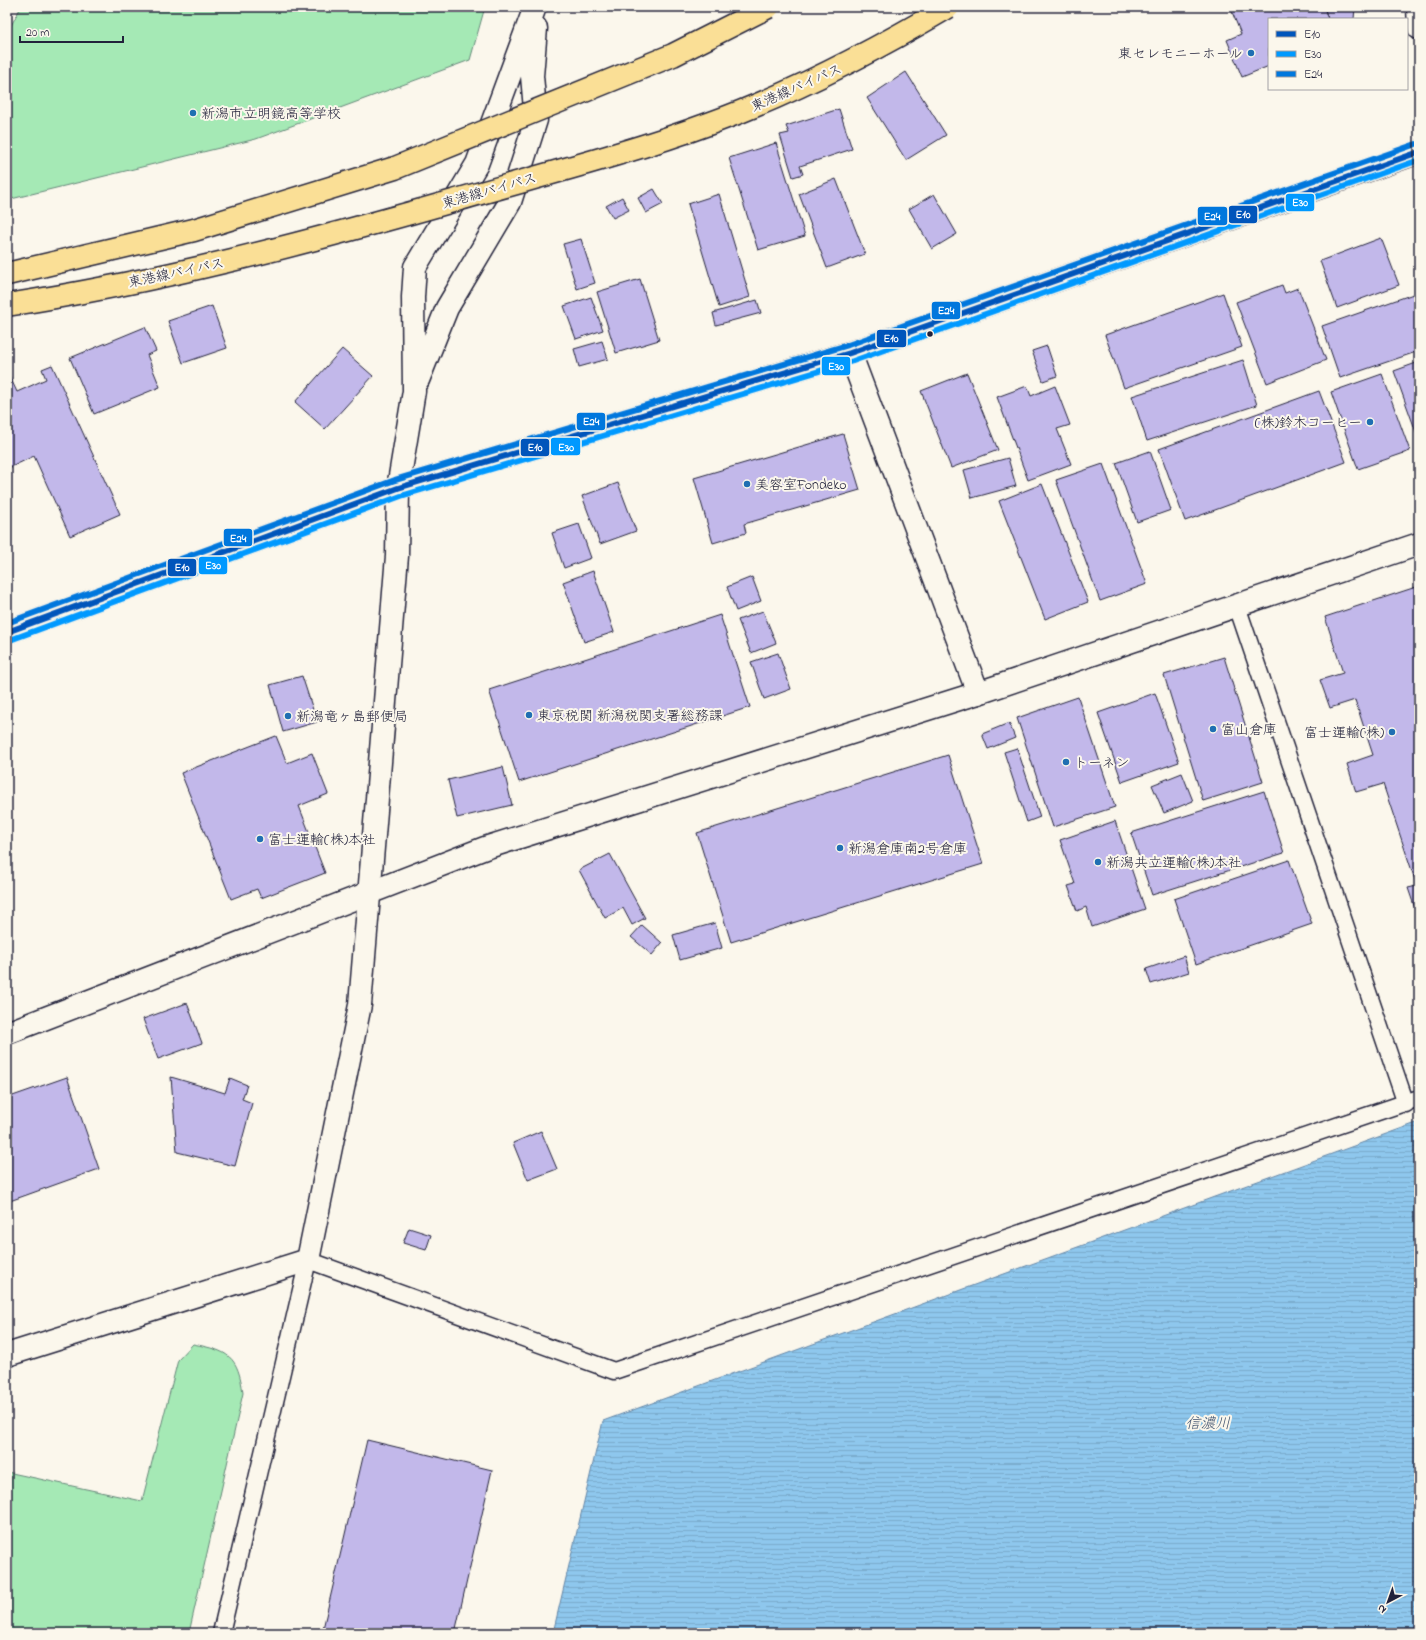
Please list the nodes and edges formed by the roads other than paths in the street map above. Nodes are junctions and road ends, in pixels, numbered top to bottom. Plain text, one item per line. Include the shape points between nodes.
1 (536, 7) edge
2 (768, 7) edge
3 (948, 7) edge
4 (1418, 7) edge
5 (1419, 28) edge
6 (1419, 152) edge
7 (7, 274) edge
8 (7, 305) edge
9 (850, 353) junction
10 (414, 391) junction
11 (398, 488) junction
12 (1419, 544) edge
13 (1237, 606) junction
14 (7, 632) edge
15 (978, 692) junction
16 (369, 893) junction
17 (7, 1033) edge
18 (1412, 1101) edge
19 (308, 1260) junction
20 (7, 1355) edge
21 (221, 1633) edge

1 - 10 street via 532,76 536,120 520,172 510,202 447,308
1 - 10 street via 477,164 415,267 412,297
2 - 7 highway, bridge via 673,55 395,168 194,230
3 - 8 highway, 東港線バイパス, bridge via 843,66 803,85 712,123 644,146 209,267
4 - 5 street
6 - 9 highway
9 - 11 highway
9 - 15 street
10 - 11 street
11 - 14 highway
11 - 16 street via 397,556
12 - 13 street
13 - 15 street
13 - 18 lane
15 - 16 street via 484,848
16 - 17 street
16 - 19 street via 360,1005
18 - 19 lane via 614,1371
19 - 20 street
19 - 21 lane

